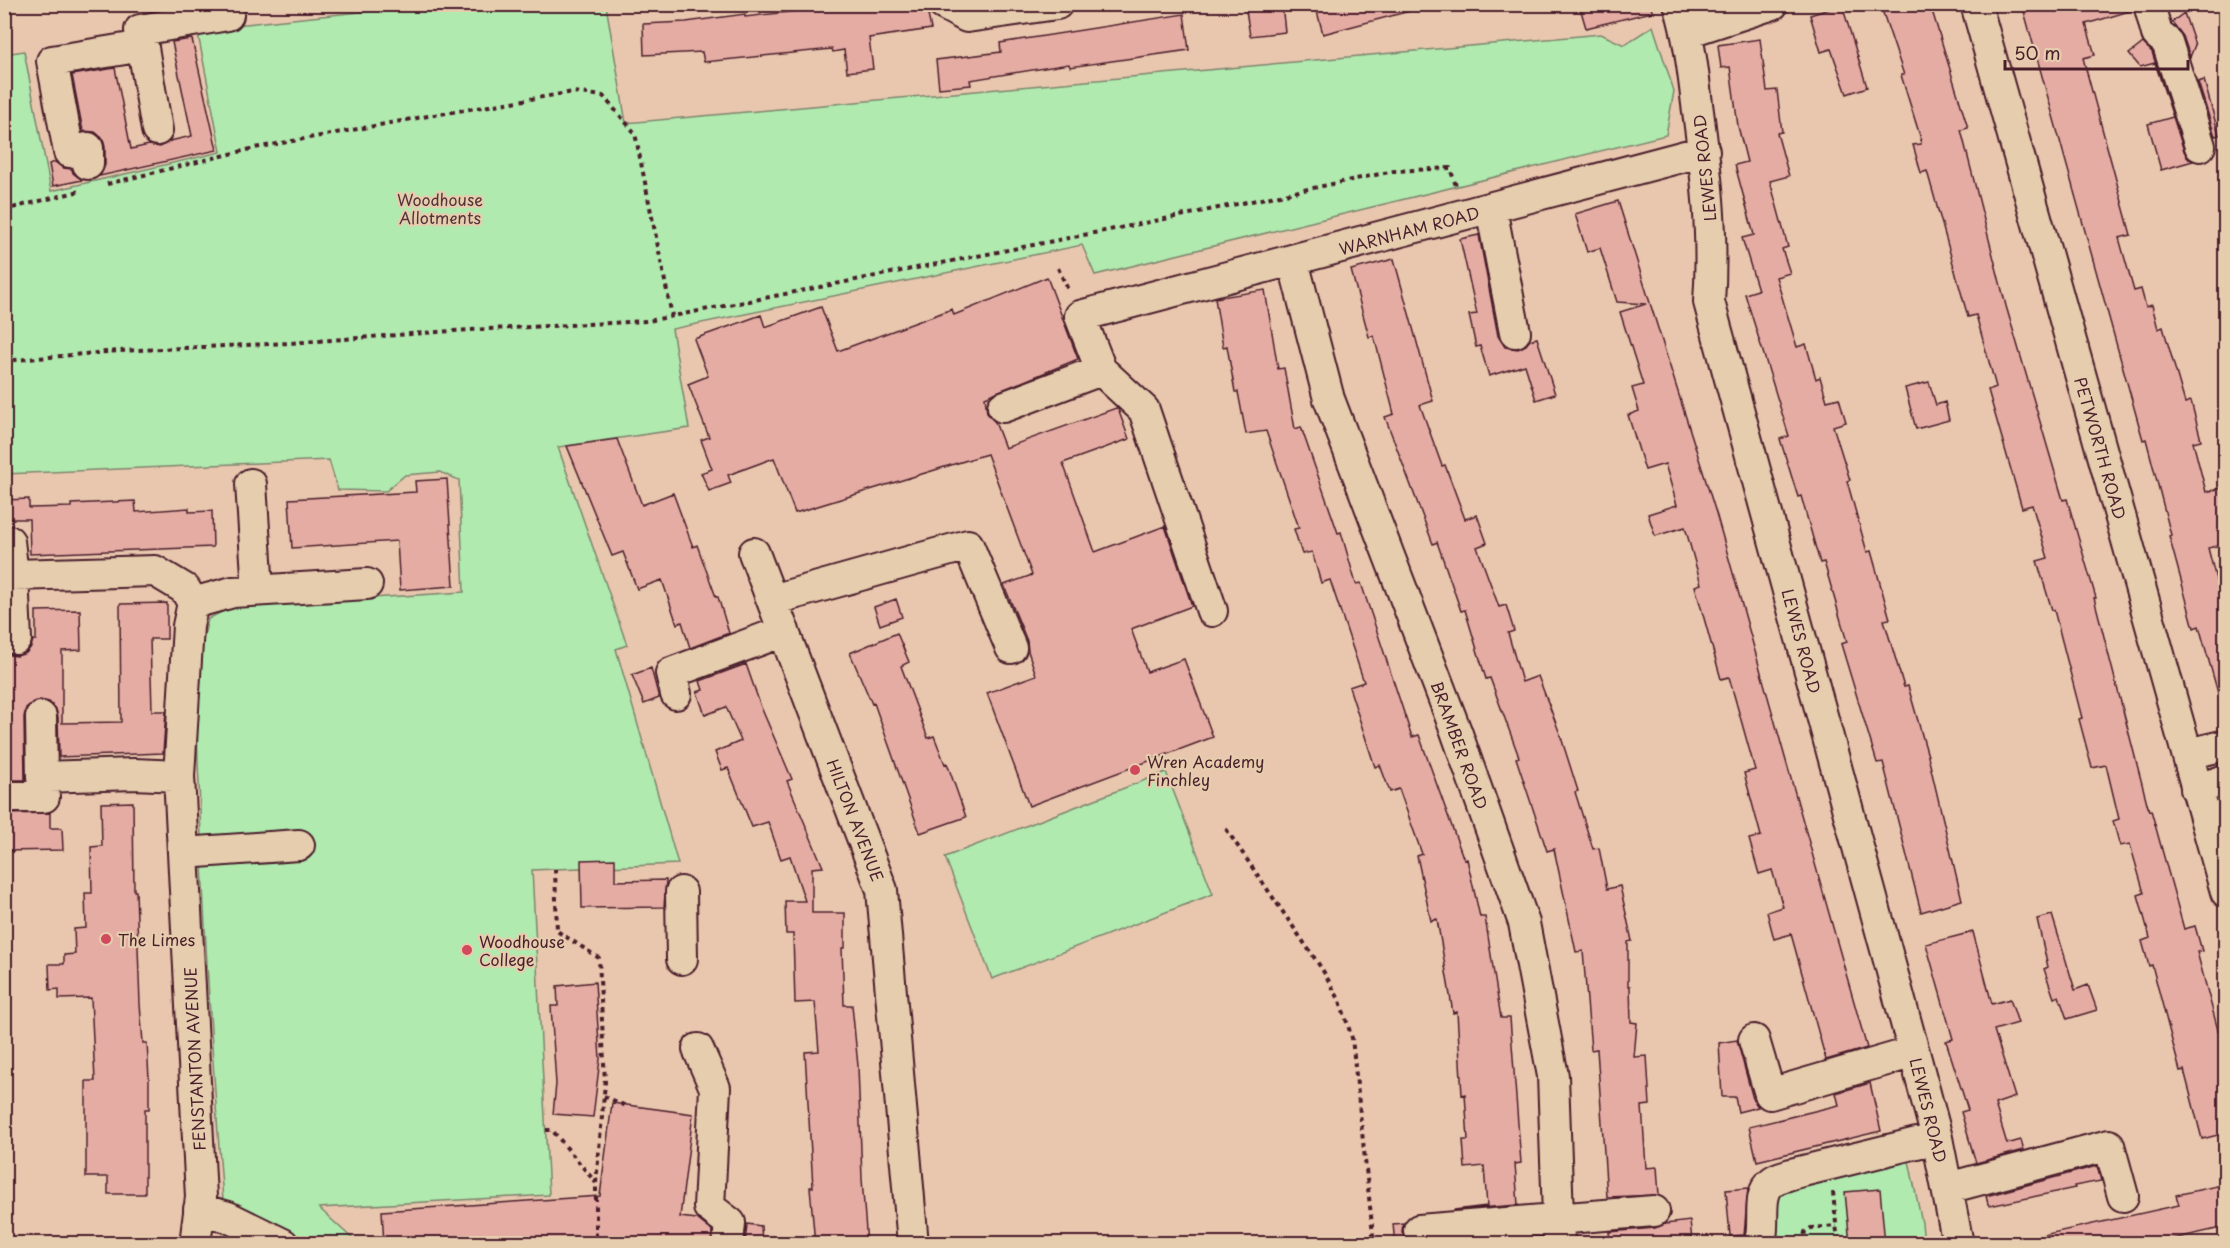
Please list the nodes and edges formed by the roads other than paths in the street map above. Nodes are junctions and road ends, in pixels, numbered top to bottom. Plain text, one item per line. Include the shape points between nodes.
1 (229, 4) edge
2 (943, 4) edge
3 (1057, 4) edge
4 (1773, 4) edge
5 (1976, 4) edge
6 (2149, 4) edge
7 (1683, 18) edge
8 (143, 46) junction
9 (157, 130) dead end
10 (2200, 146) dead end
11 (1704, 151) junction
12 (91, 180) road end
13 (1491, 208) junction
14 (1293, 261) junction
15 (1515, 332) dead end
16 (1101, 370) junction
17 (1003, 407) dead end
18 (251, 484) dead end
19 (9, 541) dead end
20 (754, 553) dead end
21 (14, 575) junction
22 (367, 584) dead end
23 (258, 590) junction
24 (189, 596) junction
25 (772, 600) junction
26 (1212, 611) dead end
27 (784, 631) junction
28 (16, 639) dead end
29 (1011, 648) dead end
30 (676, 694) dead end
31 (41, 717) dead end
32 (2226, 745) edge
33 (2187, 754) junction
34 (179, 776) junction
35 (42, 777) junction
36 (2226, 780) edge
37 (2196, 789) junction
38 (4, 797) edge
39 (299, 845) dead end
40 (183, 853) junction
41 (681, 892) dead end
42 (2226, 892) edge
43 (682, 959) dead end
44 (1754, 1040) dead end
45 (698, 1049) dead end
46 (1914, 1052) junction
47 (1937, 1138) junction
48 (1948, 1188) junction
49 (2122, 1196) dead end
50 (200, 1209) junction
51 (1654, 1211) dead end
52 (1419, 1230) dead end
53 (1558, 1231) edge
54 (195, 1244) edge
55 (283, 1244) edge
56 (728, 1244) edge
57 (913, 1244) edge
58 (1759, 1244) edge
59 (1958, 1244) edge

1 - 8 street via 228,15 140,30
2 - 3 street via 967,17
4 - 7 street
5 - 33 street, PETWORTH ROAD
6 - 10 street via 2157,34 2167,42
7 - 11 street, LEWES ROAD
8 - 9 street
8 - 12 street via 52,61 69,152 88,148
11 - 13 street, WARNHAM ROAD
11 - 46 street, LEWES ROAD via 1711,265 1708,302
13 - 14 street, WARNHAM ROAD
13 - 15 street
14 - 16 street, WARNHAM ROAD via 1080,316
14 - 53 street, BRAMBER ROAD via 1329,399 1456,731 1524,923 1553,1076
16 - 17 street
16 - 26 street via 1144,410
18 - 23 street
19 - 21 street
20 - 25 street, HILTON AVENUE
21 - 24 street via 155,571
21 - 28 street
22 - 23 street
23 - 24 street
24 - 34 street, FENSTANTON AVENUE
25 - 27 street, HILTON AVENUE
25 - 29 street via 968,545
27 - 30 street via 671,673
27 - 57 street, HILTON AVENUE via 882,890
31 - 35 street
32 - 33 street
33 - 37 street, PETWORTH ROAD
34 - 35 street
34 - 40 street, FENSTANTON AVENUE
35 - 38 street via 44,797
36 - 37 street
37 - 42 street, PETWORTH ROAD
39 - 40 street
40 - 50 street, FENSTANTON AVENUE
41 - 43 street
44 - 46 street via 1770,1094
45 - 56 street via 715,1088 708,1207 730,1223
46 - 47 street, LEWES ROAD
47 - 48 street, LEWES ROAD
47 - 58 street via 1773,1181 1763,1195 1764,1233
48 - 49 street via 2109,1145
48 - 59 street, LEWES ROAD
50 - 54 street, FENSTANTON AVENUE
50 - 55 street via 228,1216
51 - 53 street
52 - 53 street

